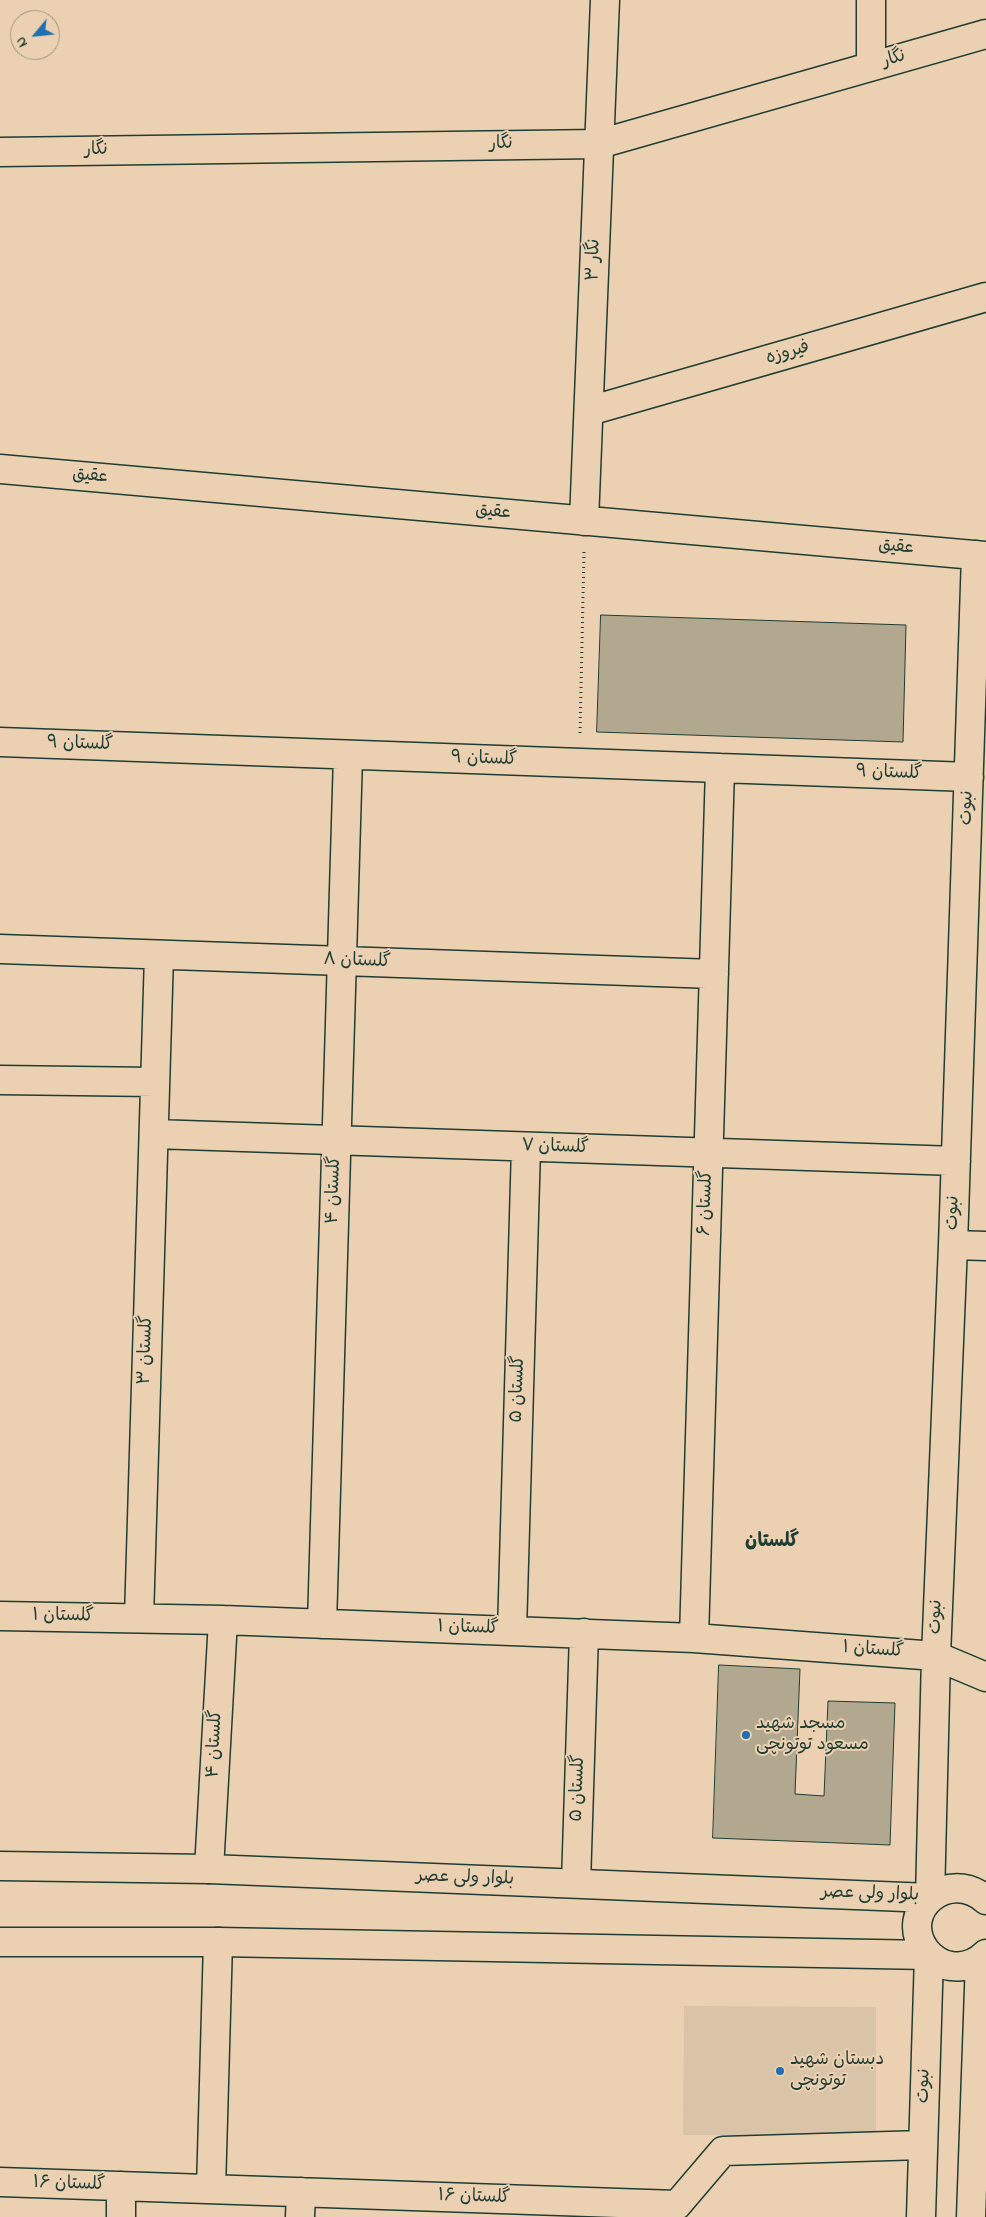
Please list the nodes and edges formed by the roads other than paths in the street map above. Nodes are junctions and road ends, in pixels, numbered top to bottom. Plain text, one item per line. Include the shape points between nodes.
1 (605, 0) edge
2 (871, 0) edge
3 (986, 34) edge
4 (871, 66) junction
5 (599, 144) junction
6 (0, 152) edge
7 (986, 296) edge
8 (589, 411) junction
9 (0, 469) edge
10 (584, 521) junction
11 (981, 556) edge
12 (986, 581) edge
13 (0, 742) edge
14 (348, 756) junction
15 (720, 768) junction
16 (969, 777) junction
17 (0, 950) edge
18 (160, 955) junction
19 (341, 961) junction
20 (714, 974) junction
21 (0, 1080) edge
22 (155, 1082) junction
23 (154, 1134) junction
24 (336, 1140) junction
25 (526, 1147) junction
26 (709, 1153) junction
27 (956, 1161) junction
28 (953, 1245) junction
29 (986, 1246) edge
30 (0, 1616) edge
31 (140, 1618) junction
32 (223, 1620) junction
33 (322, 1624) junction
34 (512, 1631) junction
35 (584, 1634) junction
36 (694, 1638) junction
37 (936, 1656) junction
38 (986, 1677) edge
39 (0, 1866) edge
40 (210, 1869) junction
41 (576, 1883) junction
42 (930, 1898) junction
43 (986, 1900) edge
44 (0, 1942) edge
45 (218, 1942) junction
46 (929, 1955) junction
47 (984, 1958) edge
48 (923, 2145) junction
49 (0, 2182) edge
50 (122, 2186) junction
51 (211, 2189) junction
52 (301, 2205) edge
53 (496, 2208) edge
54 (676, 2211) edge
55 (120, 2217) edge
56 (920, 2217) edge
57 (971, 2217) edge

1 - 5 street, نگار ۳
2 - 4 street
3 - 4 street, نگار
4 - 5 street, نگار
5 - 6 street, نگار
5 - 8 street, نگار ۳
7 - 8 street, فیروزه
8 - 10 street, نگار ۳
9 - 10 street, عقیق
10 - 11 street, عقیق
11 - 12 street
11 - 16 street, نبوت
13 - 14 street, گلستان ۹
14 - 15 street, گلستان ۹
14 - 19 street, گلستان ۴
15 - 16 street, گلستان ۹
15 - 20 street, گلستان ۶
16 - 27 street, نبوت
17 - 18 street, گلستان ۸
18 - 19 street, گلستان ۸
18 - 22 street, گلستان ۳
19 - 20 street, گلستان ۸
19 - 24 street, گلستان ۴
20 - 26 street, گلستان ۶
21 - 22 street
22 - 23 street, گلستان ۳
23 - 24 street, گلستان ۷
23 - 31 street, گلستان ۳
24 - 25 street, گلستان ۷
24 - 33 street, گلستان ۴
25 - 26 street, گلستان ۷
25 - 34 street, گلستان ۵
26 - 27 street, گلستان ۷
26 - 36 street, گلستان ۶
27 - 28 street, نبوت
28 - 29 street
28 - 37 street, نبوت
30 - 31 street, گلستان ۱
31 - 32 street, گلستان ۱
32 - 33 street, گلستان ۱
32 - 40 street, گلستان ۴
33 - 34 street, گلستان ۱
34 - 35 street, گلستان ۱
35 - 36 street, گلستان ۱
35 - 41 street, گلستان ۵
36 - 37 street, گلستان ۱
37 - 38 street, گلستان ۱
37 - 42 street, نبوت
39 - 40 street, بلوار ولی عصر
40 - 41 street, بلوار ولی عصر
41 - 42 street, بلوار ولی عصر
42 - 43 street via 941,1890 954,1887 967,1888
42 - 46 street via 918,1920 918,1933
44 - 45 street
45 - 46 street
45 - 51 street
46 - 47 street via 948,1966 959,1967
46 - 48 street, نبوت
47 - 57 street
48 - 54 street, گلستان ۱۶ via 723,2151
48 - 56 street, نبوت
49 - 50 street, گلستان ۱۶
50 - 51 street, گلستان ۱۶
50 - 55 street
51 - 52 street, گلستان ۱۶
52 - 53 street, گلستان ۱۶
53 - 54 street, گلستان ۱۶

